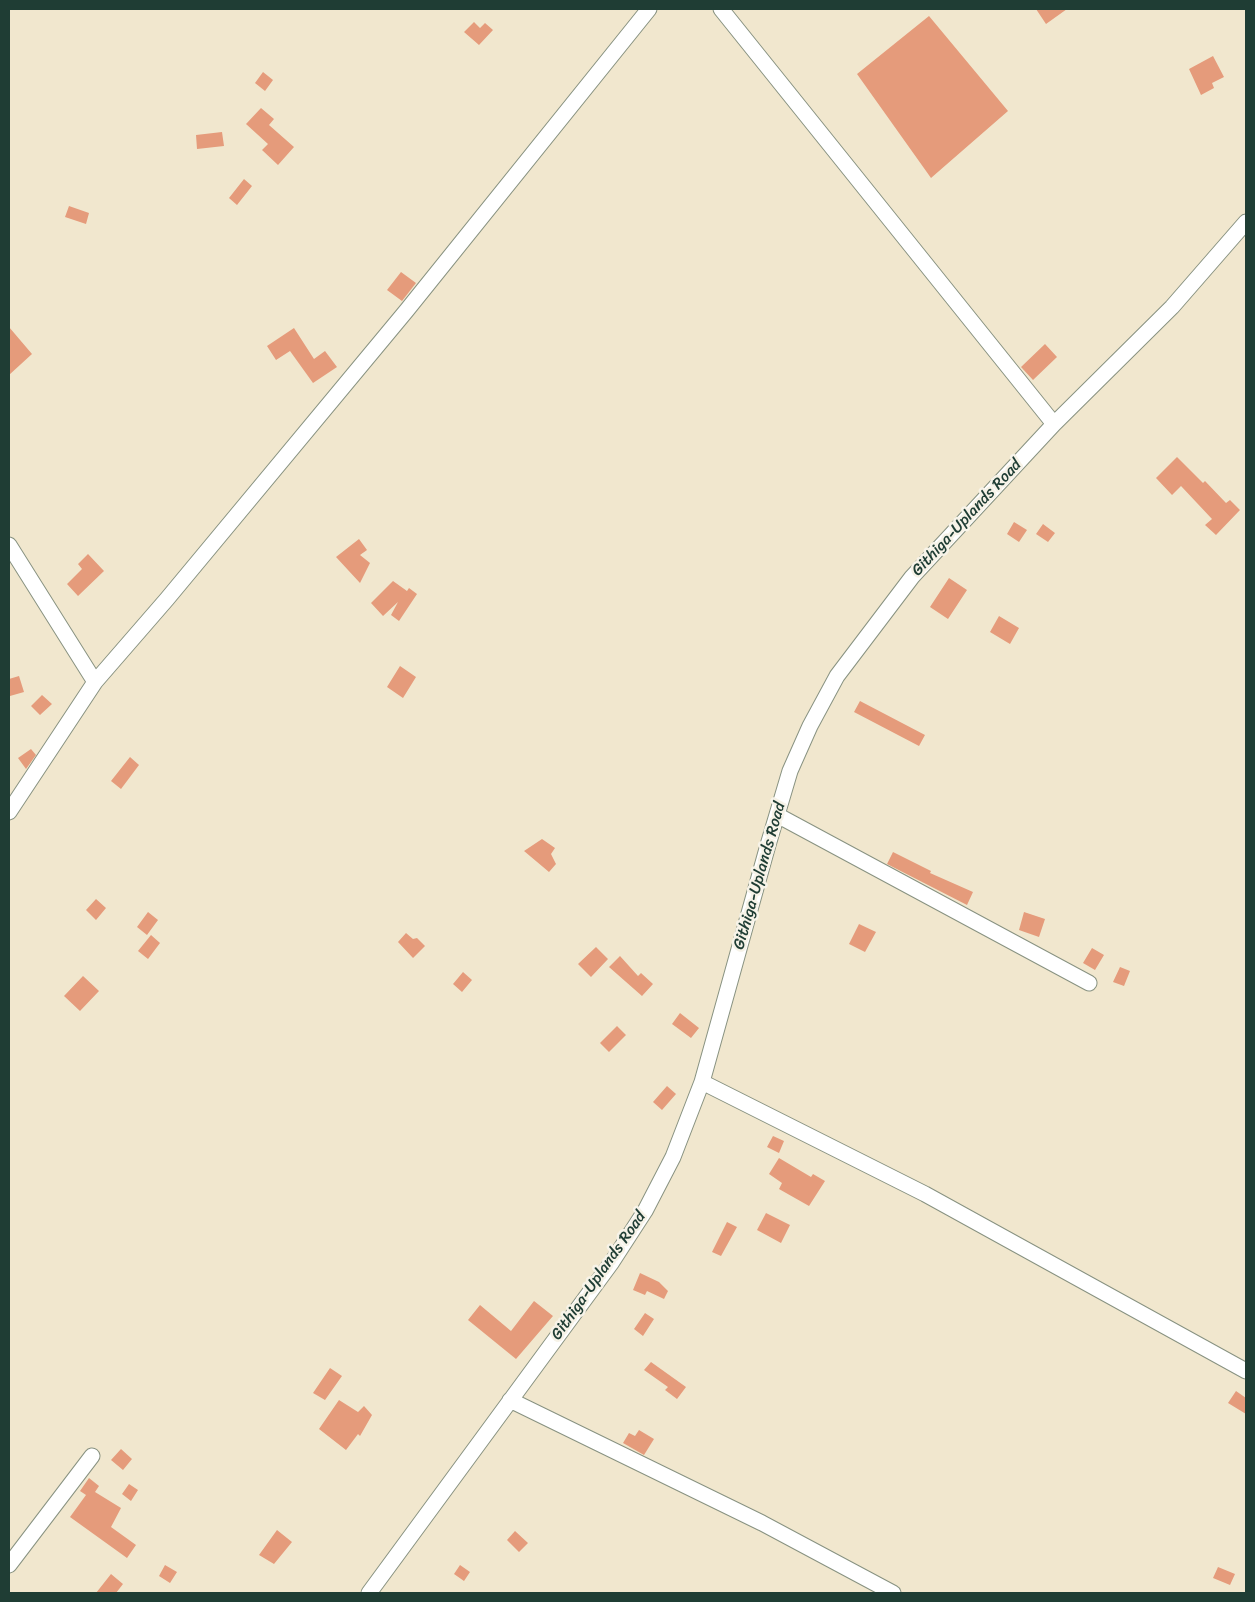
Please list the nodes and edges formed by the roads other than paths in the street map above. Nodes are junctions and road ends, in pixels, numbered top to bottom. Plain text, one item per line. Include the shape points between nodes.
1 (649, 9) edge
2 (721, 9) edge
3 (1246, 222) edge
4 (1054, 424) junction
5 (9, 545) edge
6 (95, 682) junction
7 (9, 812) edge
8 (777, 815) junction
9 (1089, 984) dead end
10 (702, 1082) junction
11 (1246, 1371) edge
12 (510, 1400) junction
13 (92, 1456) dead end
14 (9, 1565) edge
15 (369, 1593) edge
16 (894, 1593) edge

1 - 6 street via 413,302
2 - 4 street
3 - 4 street, Githiga-Uplands Road via 1172,307
4 - 8 street, Githiga-Uplands Road via 912,577 837,676 790,771
5 - 6 street
6 - 7 street
8 - 9 street
8 - 10 street, Githiga-Uplands Road
10 - 11 street via 925,1194
10 - 12 street, Githiga-Uplands Road via 673,1157 645,1211 612,1262
12 - 15 street, Githiga-Uplands Road
12 - 16 street via 762,1523
13 - 14 street

